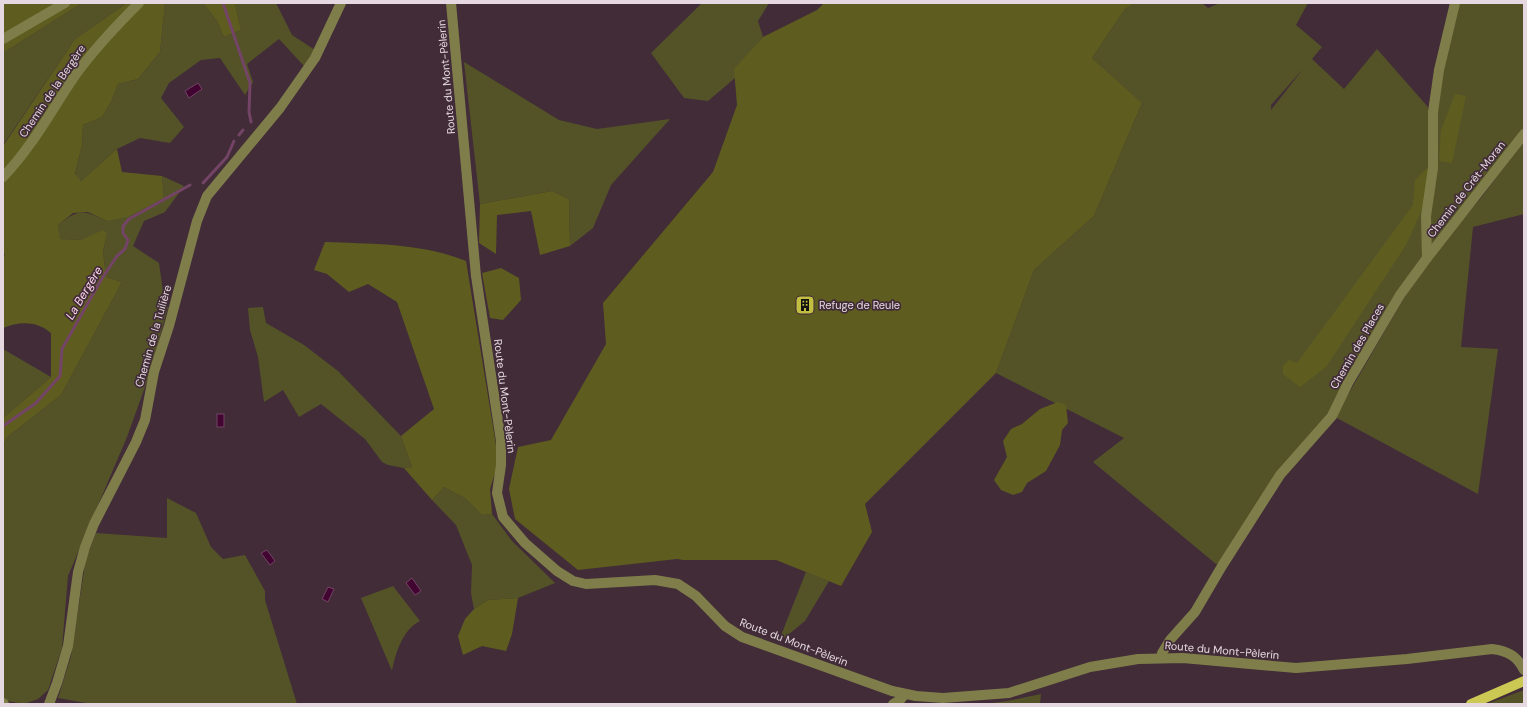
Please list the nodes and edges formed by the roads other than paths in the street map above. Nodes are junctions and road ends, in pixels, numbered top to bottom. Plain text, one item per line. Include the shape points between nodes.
1 (65, 3) edge
2 (140, 3) edge
3 (341, 3) edge
4 (451, 3) edge
5 (1455, 3) edge
6 (3, 39) edge
7 (1524, 134) edge
8 (3, 177) edge
9 (1427, 258) junction
10 (1162, 657) junction
11 (1524, 670) edge
12 (1524, 681) edge
13 (905, 694) junction
14 (49, 704) edge
15 (893, 704) edge
16 (1471, 704) edge

1 - 6 street
2 - 8 street, Chemin de la Bergère via 98,46 75,76 24,154
3 - 14 street, Chemin de la Tuilière via 314,58 280,108 207,196 197,221 154,372 145,420 94,524 85,548 78,572 68,646
4 - 13 street, Route du Mont-Pèlerin via 476,276 501,440 497,493 503,517 525,543 557,571 578,583 596,585 655,580 678,584 696,596 725,626 742,637 816,665
5 - 9 street via 1439,70 1433,112 1432,168 1426,216
7 - 9 street, Chemin de Crêt-Moran
9 - 10 street, Chemin des Places via 1400,295 1348,383 1332,416 1280,475 1195,612 1170,640
10 - 11 street, Route du Mont-Pèlerin via 1296,668 1492,649 1514,656
10 - 13 street, Route du Mont-Pèlerin via 1090,667 1002,694 943,698
12 - 16 main road
13 - 15 street

